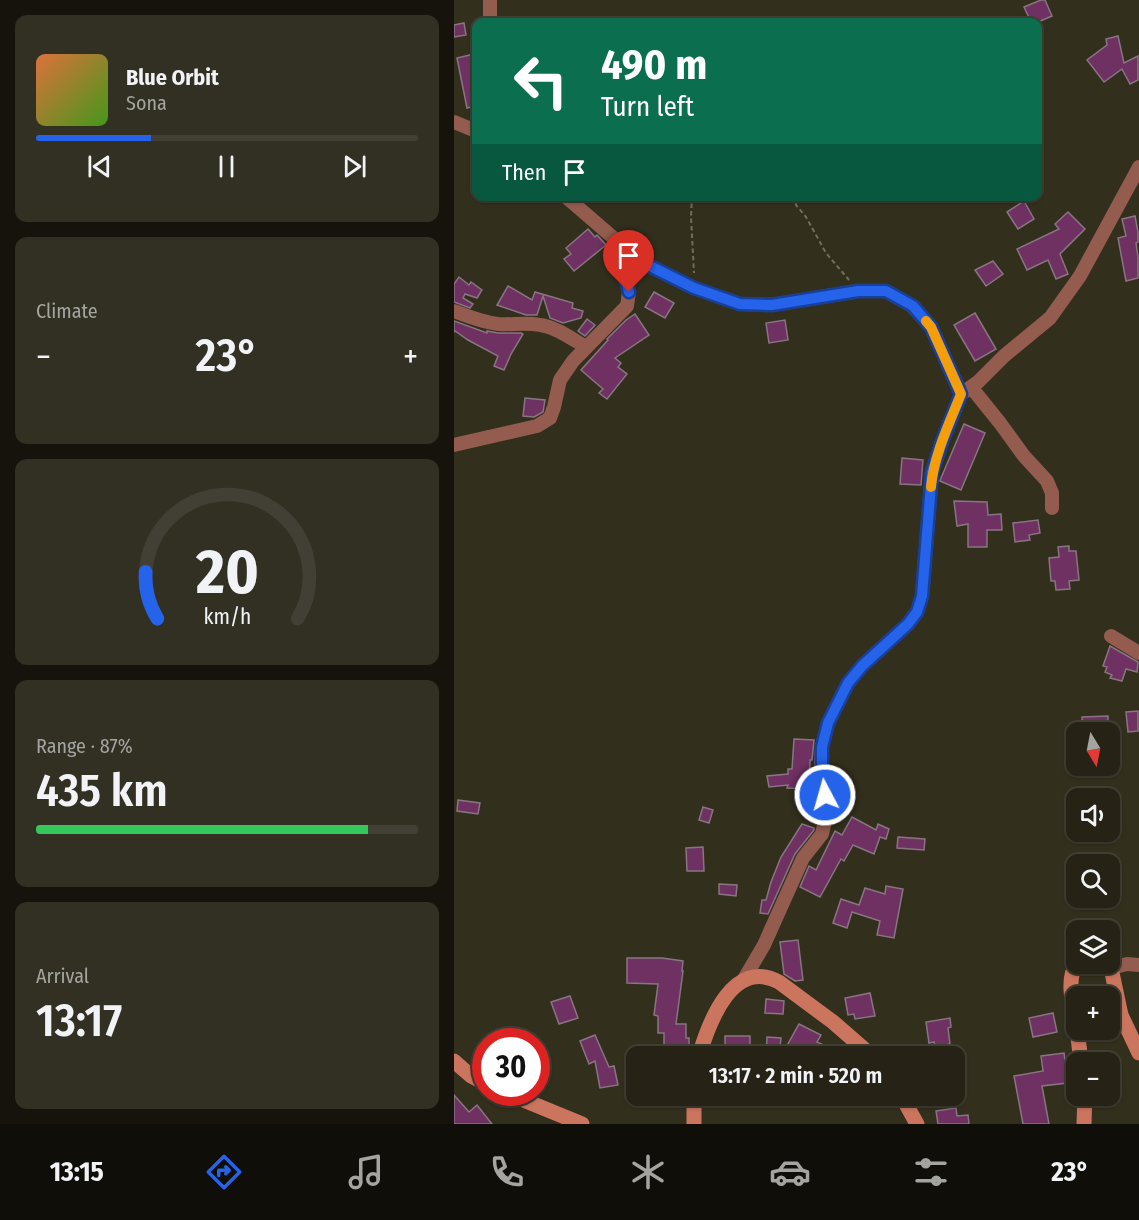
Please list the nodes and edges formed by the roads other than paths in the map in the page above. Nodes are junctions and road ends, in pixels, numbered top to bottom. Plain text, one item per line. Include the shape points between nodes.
1 (490, 0) edge
2 (490, 18) edge
3 (454, 122) edge
4 (472, 129) edge
5 (1138, 167) edge
6 (571, 201) edge
7 (624, 247) junction
8 (454, 311) edge
9 (586, 347) junction
10 (966, 391) junction
11 (454, 445) edge
12 (1052, 508) dead end
13 (1111, 636) dead end
14 (1138, 653) edge
15 (1120, 964) edge
16 (1138, 965) edge
17 (1111, 974) edge
18 (744, 979) junction
19 (702, 1046) edge
20 (861, 1046) edge
21 (1138, 1053) edge
22 (454, 1061) edge
23 (472, 1077) edge
24 (538, 1106) edge
25 (694, 1106) edge
26 (907, 1106) edge
27 (1085, 1106) edge
28 (582, 1124) edge
29 (694, 1124) edge
30 (917, 1124) edge
31 (1084, 1124) edge

1 - 2 street
3 - 4 street
5 - 10 street via 1080,276 1050,318
6 - 7 street
7 - 9 street via 627,306
7 - 10 street via 650,266 694,288 740,304 772,305 858,291 886,291 913,306 931,327
8 - 9 street via 498,324 543,325
9 - 11 street via 560,380 550,418 537,426
10 - 12 street via 1047,481
10 - 18 street via 932,472 922,596 917,612 848,683 828,723 822,747 827,812 822,834 803,858 764,945
13 - 14 street
15 - 16 street
17 - 21 main road via 1122,1015
18 - 19 main road via 727,992
18 - 20 main road via 770,976
22 - 23 main road
24 - 28 main road
25 - 29 main road
26 - 30 main road
27 - 31 main road

